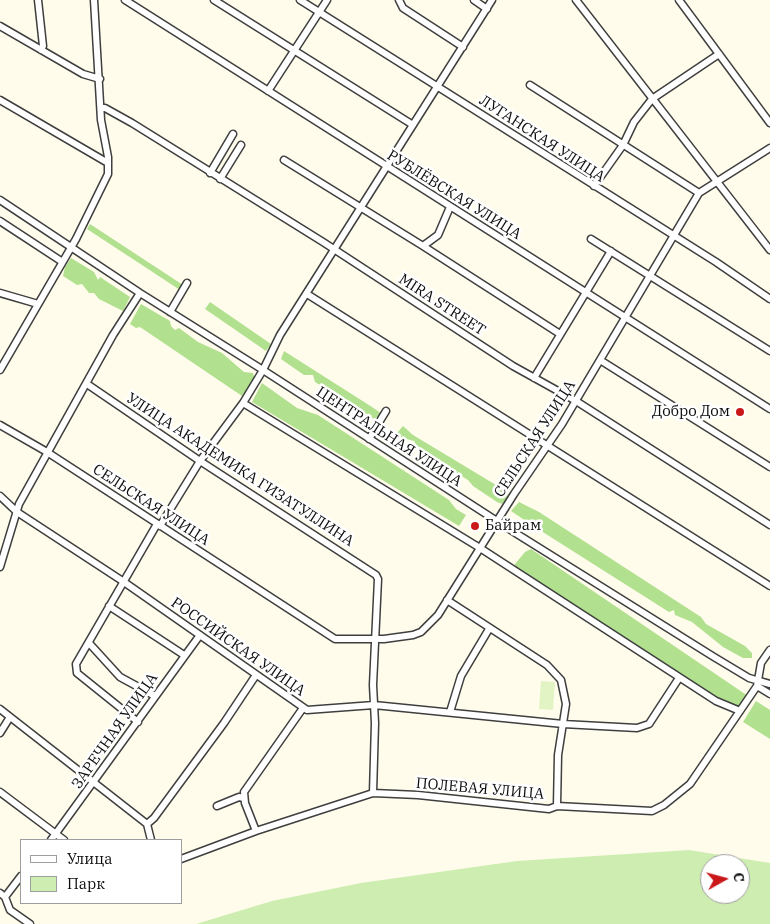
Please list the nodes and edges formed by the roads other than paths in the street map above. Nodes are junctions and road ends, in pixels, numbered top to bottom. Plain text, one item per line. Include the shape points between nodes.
1 (38, 0) edge
2 (94, 0) edge
3 (125, 0) edge
4 (214, 0) edge
5 (300, 0) edge
6 (327, 0) edge
7 (399, 0) edge
8 (474, 0) edge
9 (492, 0) edge
10 (576, 0) edge
11 (679, 0) edge
12 (487, 9) junction
13 (320, 12) junction
14 (0, 26) edge
15 (463, 47) junction
16 (41, 50) junction
17 (294, 51) junction
18 (719, 54) junction
19 (100, 79) junction
20 (530, 85) dead end
21 (437, 86) junction
22 (268, 91) junction
23 (652, 99) junction
24 (0, 100) edge
25 (101, 108) junction
26 (770, 123) edge
27 (413, 125) junction
28 (233, 134) dead end
29 (241, 145) dead end
30 (623, 145) junction
31 (770, 148) edge
32 (284, 160) dead end
33 (108, 162) junction
34 (386, 167) junction
35 (210, 174) junction
36 (220, 179) junction
37 (717, 180) junction
38 (594, 186) junction
39 (698, 193) junction
40 (0, 200) edge
41 (450, 207) junction
42 (360, 208) junction
43 (0, 220) edge
44 (673, 236) junction
45 (591, 239) dead end
46 (423, 246) junction
47 (70, 247) junction
48 (770, 250) edge
49 (334, 251) junction
50 (610, 251) junction
51 (61, 262) junction
52 (651, 275) junction
53 (187, 282) dead end
54 (585, 292) junction
55 (0, 293) edge
56 (140, 293) junction
57 (307, 294) junction
58 (770, 299) edge
59 (38, 304) junction
60 (170, 312) junction
61 (625, 317) junction
62 (560, 334) junction
63 (770, 351) edge
64 (600, 360) junction
65 (0, 370) edge
66 (263, 370) junction
67 (534, 378) junction
68 (87, 384) junction
69 (576, 401) junction
70 (243, 403) junction
71 (770, 409) edge
72 (386, 411) dead end
73 (0, 425) edge
74 (369, 440) junction
75 (548, 446) junction
76 (48, 452) junction
77 (200, 461) junction
78 (770, 467) edge
79 (0, 496) edge
80 (17, 512) junction
81 (497, 522) junction
82 (159, 525) junction
83 (770, 525) edge
84 (480, 548) junction
85 (0, 567) edge
86 (124, 582) junction
87 (770, 586) edge
88 (448, 600) junction
89 (109, 606) junction
90 (489, 629) junction
91 (200, 635) junction
92 (376, 639) junction
93 (90, 643) junction
94 (770, 650) edge
95 (184, 655) junction
96 (256, 675) junction
97 (679, 678) junction
98 (757, 684) junction
99 (770, 684) edge
100 (770, 694) edge
101 (155, 696) junction
102 (374, 705) junction
103 (302, 708) junction
104 (0, 710) edge
105 (740, 711) junction
106 (450, 712) junction
107 (10, 717) junction
108 (138, 722) junction
109 (563, 724) junction
110 (0, 733) edge
111 (94, 784) junction
112 (0, 792) edge
113 (373, 793) junction
114 (244, 798) junction
115 (217, 806) dead end
116 (557, 806) junction
117 (147, 824) junction
118 (256, 831) junction
119 (53, 837) edge
120 (150, 839) edge
121 (182, 858) edge
122 (20, 877) edge
123 (2, 895) edge
124 (30, 924) edge

1 - 16 street
2 - 19 street
3 - 22 street, РУБЛЁВСКАЯ УЛИЦА
4 - 17 street
5 - 13 street, ЛУГАНСКАЯ УЛИЦА
6 - 13 street
7 - 15 street via 403,8
8 - 12 street
9 - 12 street
10 - 23 street
11 - 18 street
12 - 15 street
13 - 17 street
13 - 21 street, ЛУГАНСКАЯ УЛИЦА
14 - 16 street
15 - 21 street
16 - 19 street via 84,74
17 - 22 street
17 - 27 street
18 - 23 street
18 - 26 street
19 - 25 street
20 - 30 street
21 - 27 street
21 - 38 street, ЛУГАНСКАЯ УЛИЦА
22 - 34 street, РУБЛЁВСКАЯ УЛИЦА
23 - 30 street via 634,122
23 - 37 street
24 - 33 street
25 - 33 street
25 - 35 street, MIRA STREET via 106,108
27 - 34 street
28 - 35 street
29 - 36 street
30 - 38 street
30 - 39 street
31 - 37 street, СЕЛЬСКАЯ УЛИЦА
32 - 42 street
33 - 47 street via 107,178
34 - 41 street, РУБЛЁВСКАЯ УЛИЦА
34 - 42 street
35 - 36 street, MIRA STREET
36 - 49 street, MIRA STREET
37 - 39 street, СЕЛЬСКАЯ УЛИЦА
37 - 48 street
38 - 44 street, ЛУГАНСКАЯ УЛИЦА
39 - 44 street, СЕЛЬСКАЯ УЛИЦА
40 - 47 street, ЦЕНТРАЛЬНАЯ УЛИЦА
41 - 46 street via 438,235
41 - 54 street, РУБЛЁВСКАЯ УЛИЦА
42 - 46 street
42 - 49 street
43 - 51 street
44 - 52 street, СЕЛЬСКАЯ УЛИЦА
44 - 58 street, ЛУГАНСКАЯ УЛИЦА
45 - 50 street
46 - 62 street
47 - 51 street
47 - 56 street, ЦЕНТРАЛЬНАЯ УЛИЦА
49 - 57 street
49 - 67 street, MIRA STREET
50 - 52 street
50 - 54 street
51 - 59 street
52 - 61 street, СЕЛЬСКАЯ УЛИЦА
52 - 63 street
53 - 60 street
54 - 61 street, РУБЛЁВСКАЯ УЛИЦА
54 - 62 street
55 - 59 street
56 - 60 street, ЦЕНТРАЛЬНАЯ УЛИЦА
56 - 68 street via 113,334
57 - 66 street via 280,335
57 - 75 street
59 - 65 street
60 - 66 street, ЦЕНТРАЛЬНАЯ УЛИЦА
61 - 64 street, СЕЛЬСКАЯ УЛИЦА
61 - 71 street, РУБЛЁВСКАЯ УЛИЦА
62 - 67 street
64 - 69 street, СЕЛЬСКАЯ УЛИЦА
64 - 78 street
66 - 70 street
66 - 74 street, ЦЕНТРАЛЬНАЯ УЛИЦА
67 - 69 street, MIRA STREET
68 - 76 street
68 - 77 street, УЛИЦА АКАДЕМИКА ГИЗАТУЛЛИНА
69 - 75 street, СЕЛЬСКАЯ УЛИЦА
69 - 83 street, MIRA STREET
70 - 77 street
70 - 84 street
72 - 74 street
73 - 76 street, СЕЛЬСКАЯ УЛИЦА
74 - 81 street, ЦЕНТРАЛЬНАЯ УЛИЦА
75 - 81 street, СЕЛЬСКАЯ УЛИЦА
75 - 87 street
76 - 80 street
76 - 82 street, СЕЛЬСКАЯ УЛИЦА
77 - 82 street
77 - 92 street, УЛИЦА АКАДЕМИКА ГИЗАТУЛЛИНА via 376,575
79 - 80 street, РОССИЙСКАЯ УЛИЦА
80 - 85 street
80 - 86 street, РОССИЙСКАЯ УЛИЦА
81 - 84 street, СЕЛЬСКАЯ УЛИЦА
81 - 98 street, ЦЕНТРАЛЬНАЯ УЛИЦА
82 - 86 street
82 - 92 street, СЕЛЬСКАЯ УЛИЦА via 335,639
84 - 88 street, СЕЛЬСКАЯ УЛИЦА
84 - 97 street
86 - 89 street
86 - 91 street, РОССИЙСКАЯ УЛИЦА
88 - 90 street
88 - 92 street, СЕЛЬСКАЯ УЛИЦА via 438,616 421,632 402,638
89 - 93 street
89 - 95 street
90 - 106 street via 461,676
90 - 109 street via 558,675 565,693
91 - 95 street, ЗАРЕЧНАЯ УЛИЦА
91 - 96 street, РОССИЙСКАЯ УЛИЦА
92 - 102 street
93 - 101 street via 120,677
93 - 108 street via 76,664 77,673
94 - 98 street, ПОЛЕВАЯ УЛИЦА via 761,663
95 - 101 street, ЗАРЕЧНАЯ УЛИЦА
96 - 103 street, РОССИЙСКАЯ УЛИЦА
96 - 117 street via 224,723
97 - 105 street via 716,701
97 - 109 street, РОССИЙСКАЯ УЛИЦА via 649,724 637,728
98 - 99 street, ЦЕНТРАЛЬНАЯ УЛИЦА
98 - 100 street
98 - 105 street, ПОЛЕВАЯ УЛИЦА
101 - 108 street, ЗАРЕЧНАЯ УЛИЦА
102 - 103 street, РОССИЙСКАЯ УЛИЦА via 316,711
102 - 106 street, РОССИЙСКАЯ УЛИЦА
102 - 113 street
103 - 114 street via 247,787
104 - 107 street
105 - 116 street, ПОЛЕВАЯ УЛИЦА via 690,784 664,805 652,811
106 - 109 street, РОССИЙСКАЯ УЛИЦА
107 - 110 street
107 - 111 street
108 - 111 street, ЗАРЕЧНАЯ УЛИЦА
109 - 116 street via 558,755
111 - 117 street
111 - 119 street, ЗАРЕЧНАЯ УЛИЦА
112 - 119 street
113 - 116 street, ПОЛЕВАЯ УЛИЦА via 549,809
113 - 118 street, ПОЛЕВАЯ УЛИЦА
114 - 115 street
114 - 118 street
117 - 120 street
118 - 121 street, ПОЛЕВАЯ УЛИЦА
122 - 123 street
123 - 124 street via 10,910

